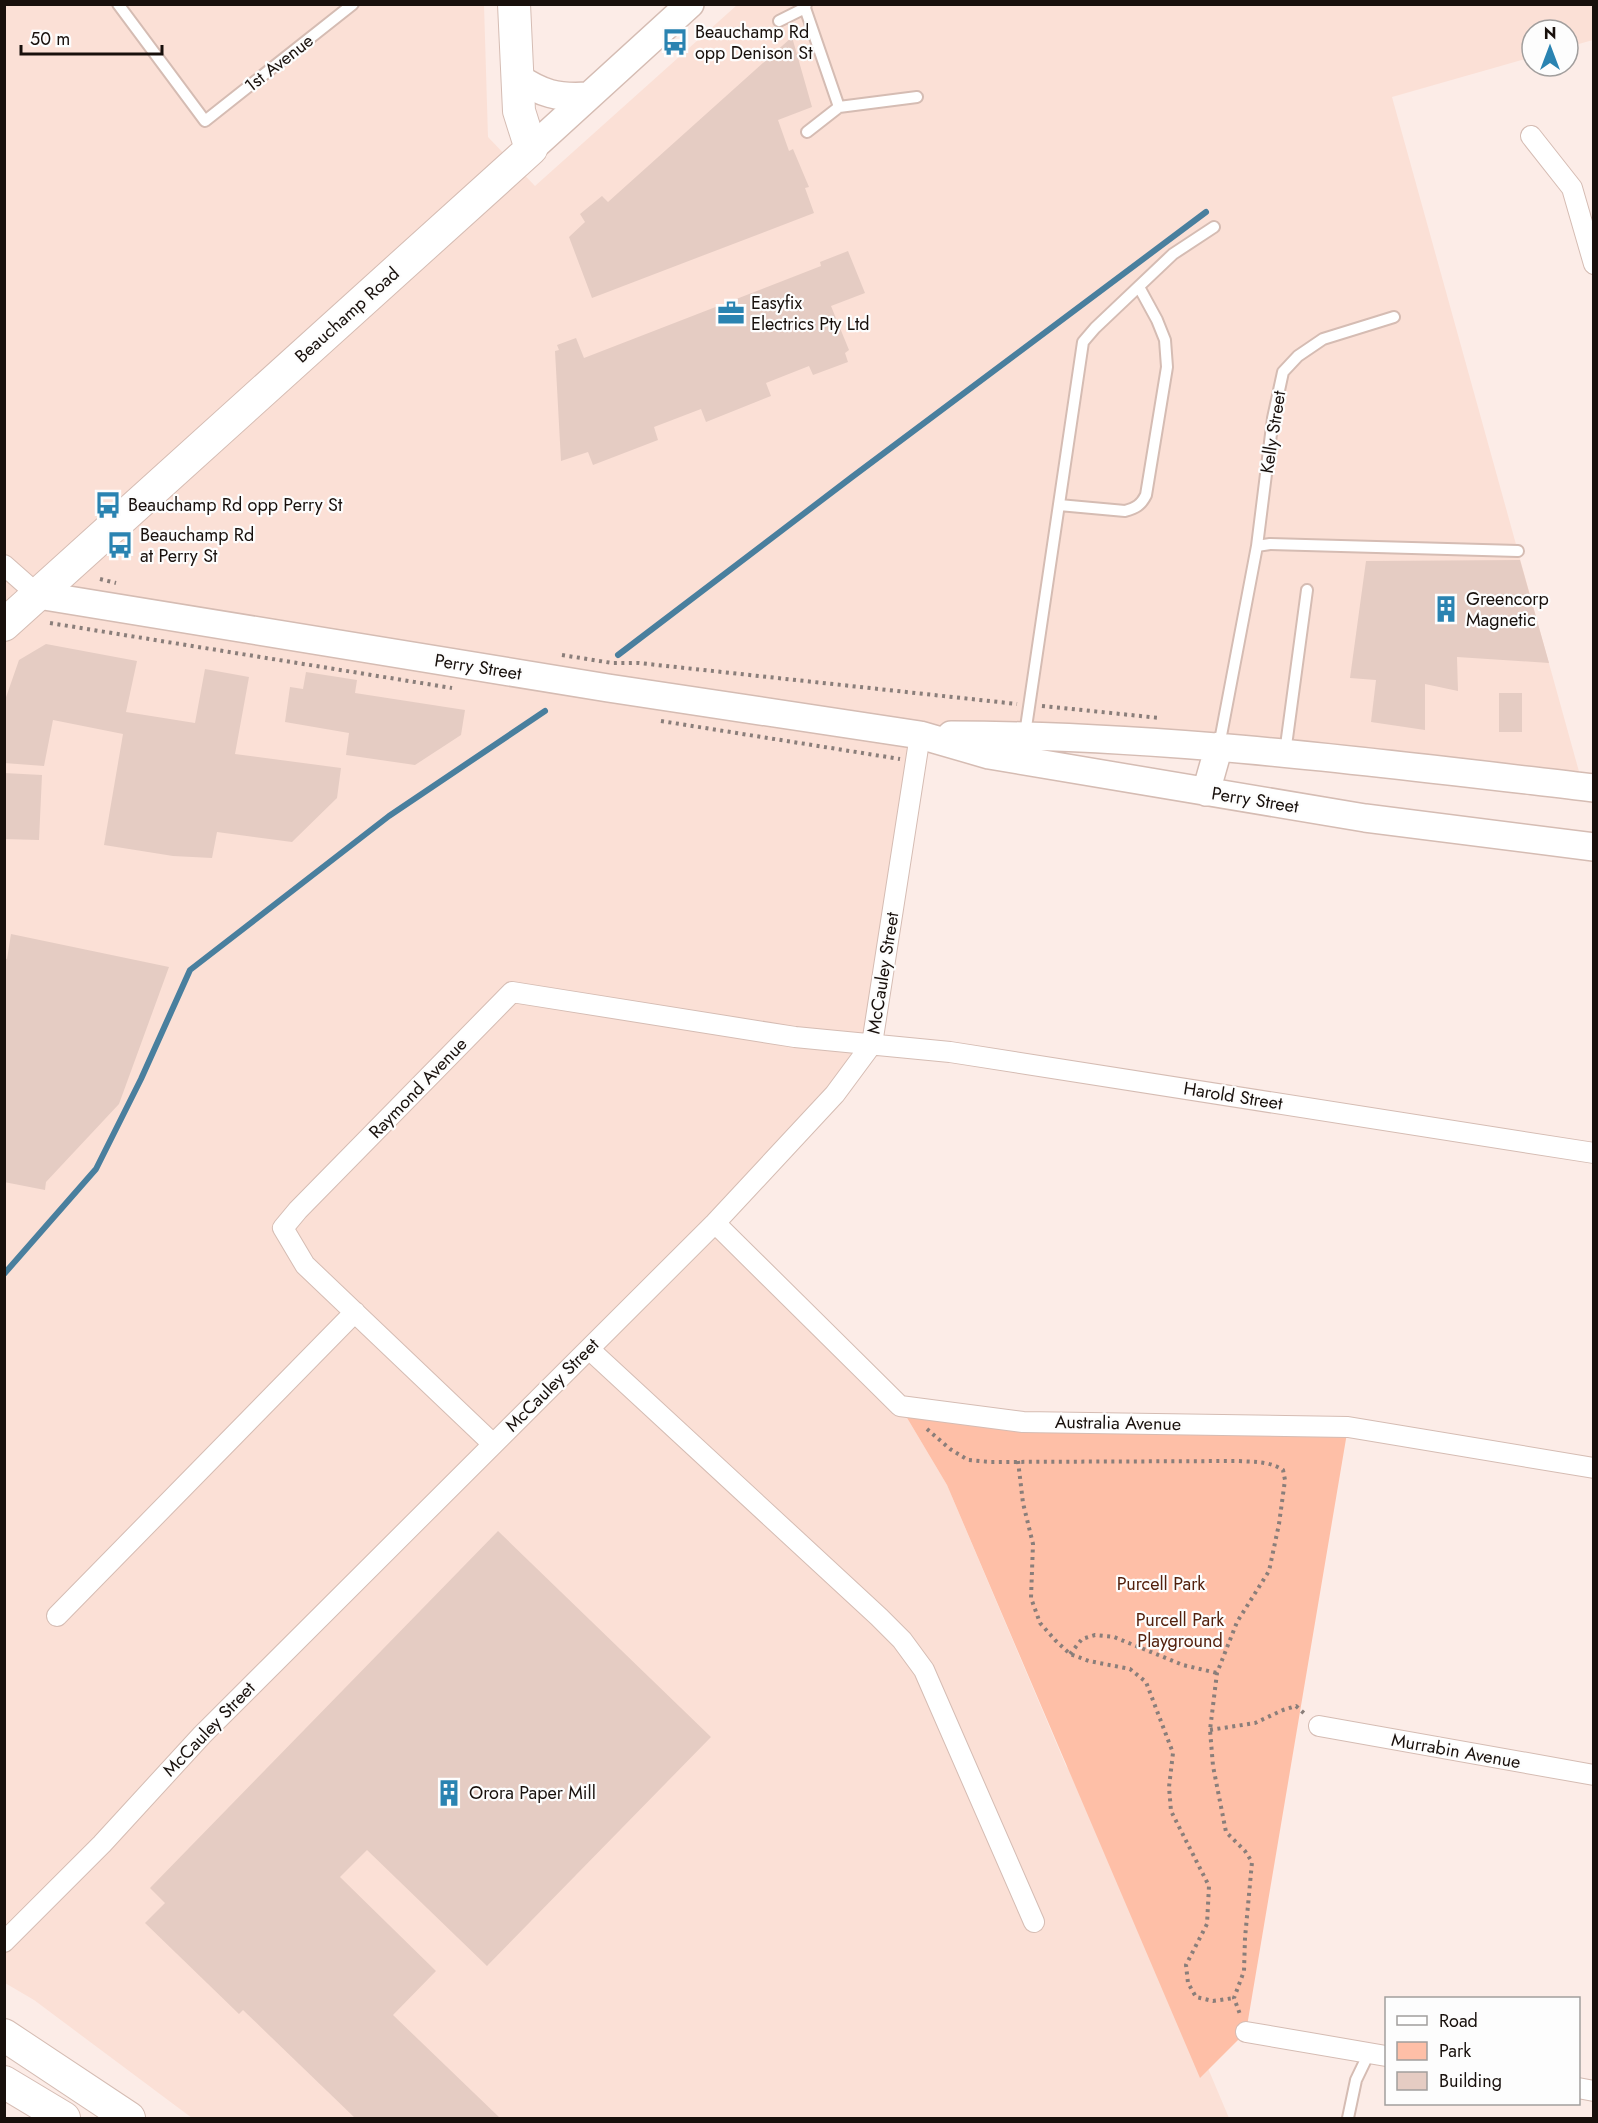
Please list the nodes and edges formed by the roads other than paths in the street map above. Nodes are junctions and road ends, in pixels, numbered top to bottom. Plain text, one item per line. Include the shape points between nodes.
1 (118, 4) edge
2 (353, 4) edge
3 (514, 4) edge
4 (690, 4) edge
5 (794, 4) edge
6 (806, 6) edge
7 (779, 21) dead end
8 (517, 77) junction
9 (588, 96) junction
10 (918, 97) dead end
11 (838, 107) junction
12 (807, 132) dead end
13 (1531, 136) dead end
14 (531, 149) junction
15 (1214, 227) dead end
16 (1593, 264) edge
17 (1139, 287) junction
18 (1394, 317) dead end
19 (1059, 505) junction
20 (1257, 546) junction
21 (1518, 551) dead end
22 (4, 565) edge
23 (1307, 590) dead end
24 (38, 595) junction
25 (4, 625) edge
26 (920, 735) junction
27 (1025, 735) junction
28 (1220, 746) junction
29 (1285, 753) junction
30 (1593, 788) edge
31 (1206, 792) junction
32 (1593, 847) edge
33 (872, 1044) junction
34 (1593, 1153) edge
35 (715, 1223) junction
36 (355, 1312) junction
37 (589, 1349) junction
38 (493, 1444) junction
39 (1593, 1468) edge
40 (57, 1616) dead end
41 (1319, 1726) road end
42 (1593, 1775) edge
43 (1035, 1922) dead end
44 (4, 1942) edge
45 (1246, 2032) road end
46 (4, 2035) edge
47 (1378, 2054) edge
48 (19, 2094) edge
49 (64, 2118) edge
50 (129, 2118) edge
51 (1348, 2118) edge

1 - 2 lane, 1st Avenue via 205,121
3 - 8 main road
4 - 9 street, Beauchamp Road
5 - 6 lane
6 - 7 lane
6 - 11 lane
8 - 9 street via 548,94 566,98
8 - 14 main road via 519,111
9 - 14 street, Beauchamp Road
10 - 11 lane
11 - 12 lane
13 - 16 street via 1572,188
14 - 24 main road, Beauchamp Road
15 - 17 lane via 1173,254
17 - 19 lane via 1083,342
17 - 19 lane via 1165,340 1167,367 1146,495 1135,509 1125,512
18 - 20 lane, Kelly Street via 1323,339 1282,372
19 - 27 lane
20 - 21 lane
20 - 28 lane, Kelly Street
22 - 24 street
23 - 29 lane
24 - 25 main road, Beauchamp Road
24 - 26 street, Perry Street
26 - 27 street, Perry Street
26 - 31 street, Perry Street via 989,755
26 - 33 street, McCauley Street
27 - 28 street, Perry Street
28 - 29 street, Perry Street
28 - 31 street
29 - 30 street, Perry Street
31 - 32 street, Perry Street via 1365,818
33 - 34 street, Harold Street via 950,1052
33 - 35 street, McCauley Street via 835,1094
33 - 36 street, Raymond Avenue via 795,1038 512,992 283,1228 305,1264
35 - 37 street, McCauley Street
35 - 39 street, Australia Avenue via 900,1406 1023,1422 1348,1427
36 - 38 street, Raymond Avenue
36 - 40 street
37 - 38 street, McCauley Street
37 - 43 street via 902,1640 924,1670
38 - 44 street, McCauley Street via 202,1735 102,1844
41 - 42 street, Murrabin Avenue
45 - 47 street
46 - 50 main road
47 - 51 lane via 1356,2080
48 - 49 main road

